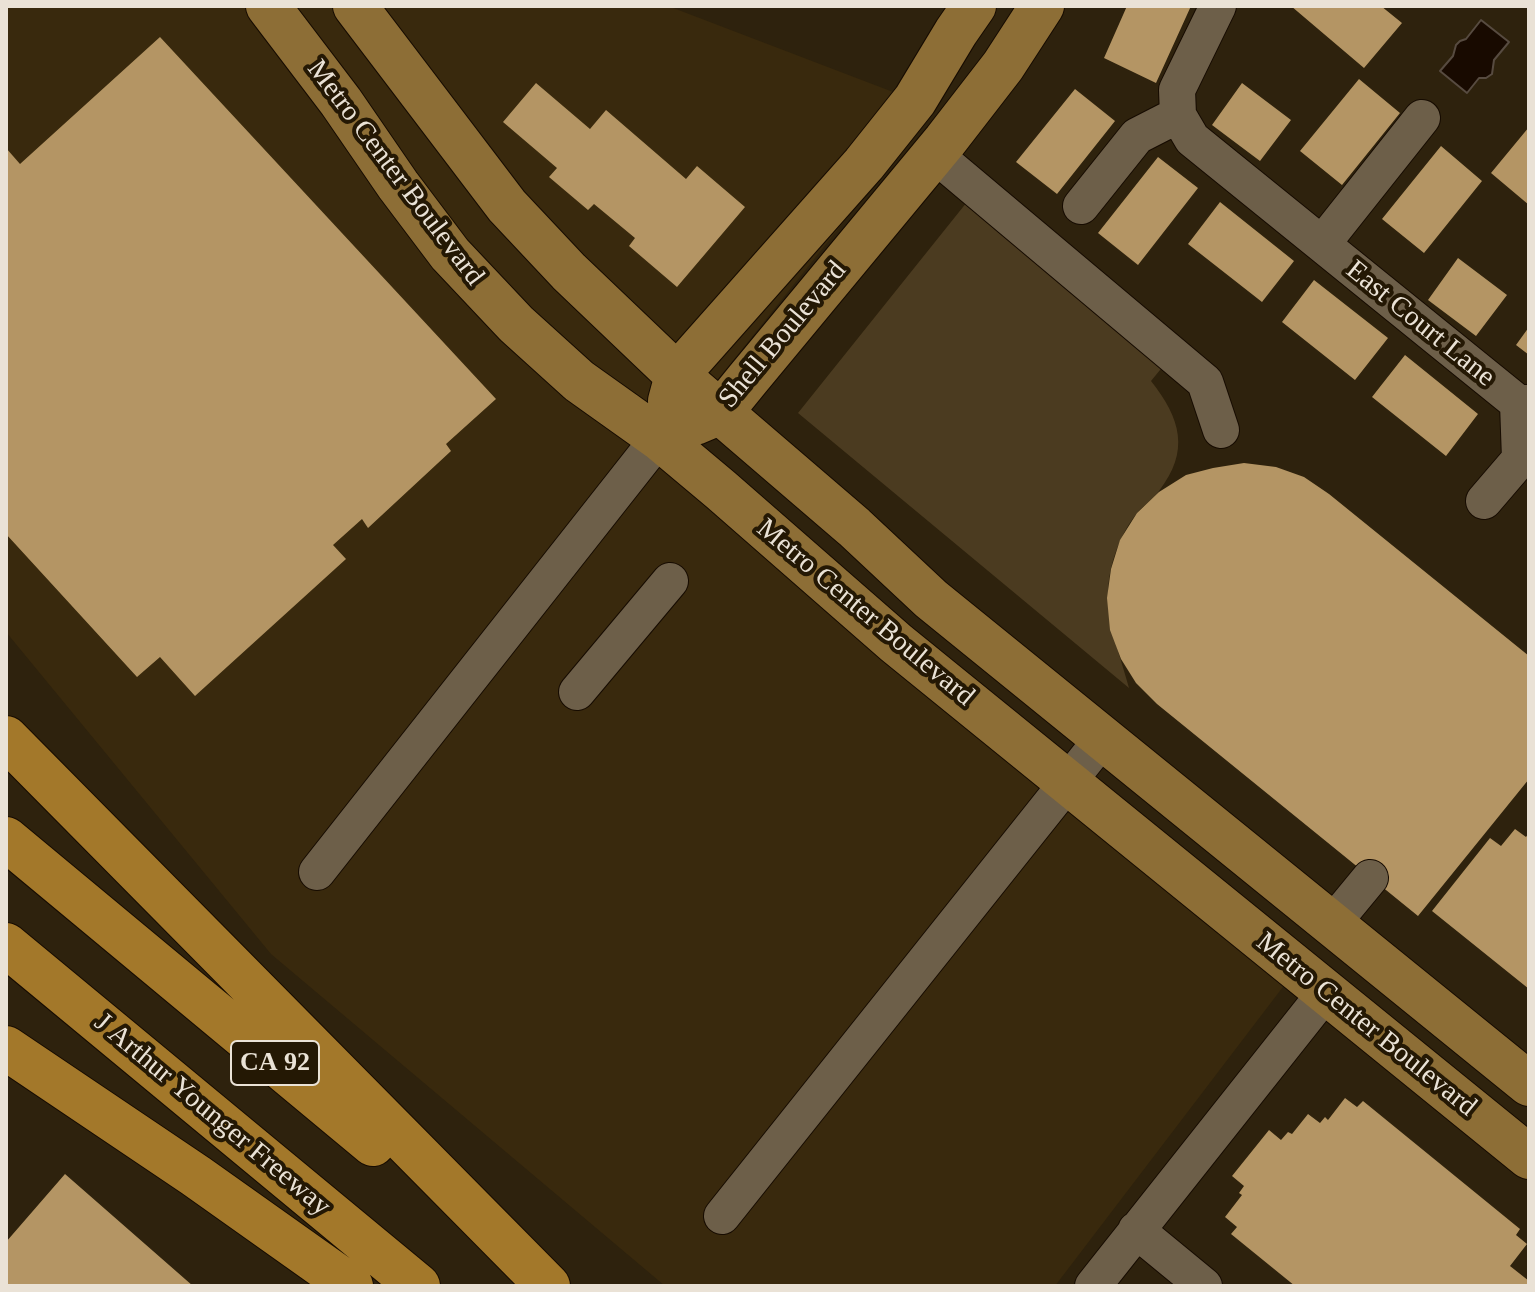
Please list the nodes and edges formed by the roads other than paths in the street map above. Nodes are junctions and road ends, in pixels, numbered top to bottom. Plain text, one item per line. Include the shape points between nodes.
1 (268, 6) edge
2 (355, 6) edge
3 (974, 6) edge
4 (1042, 6) edge
5 (1218, 6) edge
6 (1178, 115) junction
7 (1422, 118) dead end
8 (934, 154) junction
9 (1081, 206) dead end
10 (1322, 244) junction
11 (677, 375) junction
12 (1524, 403) edge
13 (721, 412) junction
14 (1221, 430) dead end
15 (659, 438) junction
16 (1484, 501) dead end
17 (670, 581) dead end
18 (577, 692) dead end
19 (6, 738) edge
20 (1103, 738) junction
21 (1068, 782) junction
22 (6, 839) edge
23 (317, 872) dead end
24 (1370, 878) dead end
25 (1332, 924) junction
26 (6, 945) edge
27 (1326, 992) junction
28 (6, 1048) edge
29 (1529, 1084) edge
30 (1514, 1145) edge
31 (1529, 1175) edge
32 (722, 1216) dead end
33 (1136, 1230) junction
34 (351, 1286) edge
35 (418, 1286) edge
36 (546, 1286) edge
37 (1093, 1286) edge
38 (1204, 1286) edge

1 - 15 main road, Metro Center Boulevard via 450,254 579,381
2 - 11 main road, Metro Center Boulevard via 507,206
3 - 11 main road, Shell Boulevard via 915,100 864,164
4 - 8 main road, Shell Boulevard
5 - 6 lane via 1177,90
6 - 9 lane via 1137,136
6 - 10 lane, East Court Lane via 1192,139
7 - 10 lane, East Court Lane
8 - 13 main road, Shell Boulevard
8 - 14 lane via 1205,382
10 - 12 lane, East Court Lane
11 - 13 main road, Metro Center Boulevard
11 - 15 main road, Shell Boulevard
12 - 16 lane, East Court Lane via 1520,459
13 - 15 main road, Shell Boulevard
13 - 20 main road, Metro Center Boulevard via 931,599
15 - 21 main road, Metro Center Boulevard via 896,643
15 - 23 lane
17 - 18 lane
19 - 36 highway
20 - 21 lane
20 - 25 main road, Metro Center Boulevard
21 - 27 main road, Metro Center Boulevard
21 - 32 lane
22 - 36 highway, CA 92
24 - 25 lane
25 - 29 main road, Metro Center Boulevard
26 - 35 highway, J Arthur Younger Freeway / CA 92
27 - 30 main road, Metro Center Boulevard
27 - 33 lane
28 - 34 highway
30 - 31 main road, Metro Center Boulevard
33 - 37 lane
33 - 38 lane

